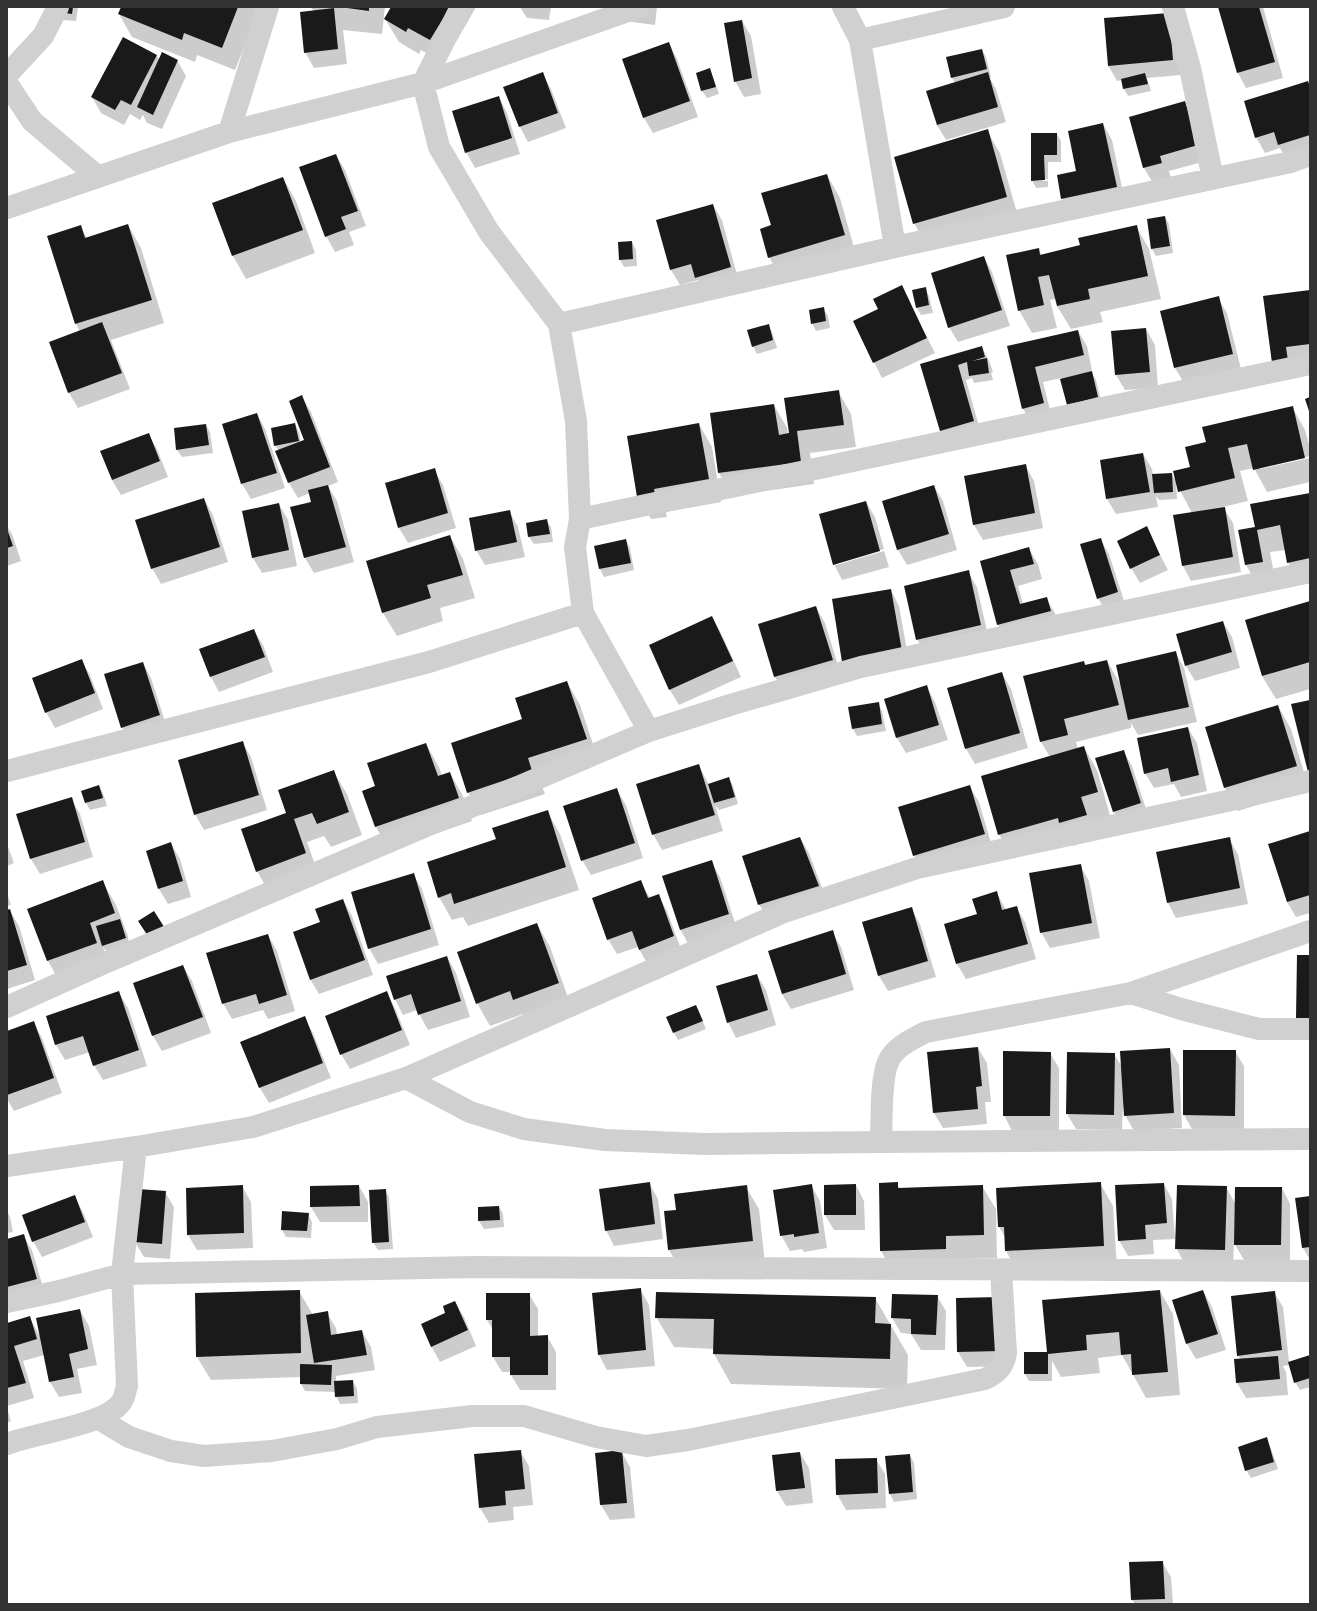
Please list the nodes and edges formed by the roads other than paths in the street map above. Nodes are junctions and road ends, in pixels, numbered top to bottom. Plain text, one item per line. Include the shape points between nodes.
1 (58, 7) edge
2 (268, 7) edge
3 (461, 7) edge
4 (639, 7) edge
5 (843, 7) edge
6 (1004, 7) edge
7 (1173, 7) edge
8 (860, 40) junction
9 (7, 75) edge
10 (7, 83) edge
11 (423, 83) junction
12 (229, 132) junction
13 (1310, 155) edge
14 (97, 176) junction
15 (1213, 179) junction
16 (7, 208) edge
17 (895, 247) junction
18 (559, 324) junction
19 (1310, 364) edge
20 (580, 519) junction
21 (1310, 572) edge
22 (583, 613) junction
23 (649, 731) junction
24 (7, 771) edge
25 (1310, 781) edge
26 (1310, 931) edge
27 (1131, 993) junction
28 (7, 1007) edge
29 (1310, 1029) edge
30 (406, 1078) junction
31 (1310, 1139) edge
32 (881, 1142) junction
33 (136, 1147) junction
34 (7, 1166) edge
35 (1001, 1270) junction
36 (1310, 1271) edge
37 (122, 1274) junction
38 (7, 1302) edge
39 (99, 1419) junction
40 (7, 1444) edge

1 - 9 street via 43,36
2 - 12 street
3 - 11 street
4 - 11 street
5 - 8 street
6 - 8 street
7 - 15 street via 1190,68
8 - 17 street
10 - 14 street via 32,121
11 - 12 street
11 - 18 street via 439,147 489,232
12 - 14 street
13 - 15 street via 1291,162
14 - 16 street
15 - 17 street
17 - 18 street
18 - 20 street via 576,421
19 - 20 street
20 - 22 street via 575,547
21 - 23 street via 861,668
22 - 23 street
22 - 24 street via 429,662
23 - 28 street
25 - 30 street via 916,868 784,912
26 - 27 street
27 - 29 street via 1259,1029
27 - 32 street via 926,1032 904,1044 889,1058 884,1073
30 - 32 street via 470,1112 524,1129 605,1140 705,1144
30 - 33 street via 253,1127
31 - 32 street
33 - 34 street
33 - 37 street
35 - 36 street
35 - 37 street via 475,1267
35 - 39 street via 1006,1353 1004,1363 996,1373 984,1379 688,1440 646,1446 596,1437 524,1416 472,1416 378,1427 337,1439 272,1451 204,1456 171,1451 129,1437
37 - 38 street
37 - 39 street via 127,1386 122,1401
39 - 40 street

